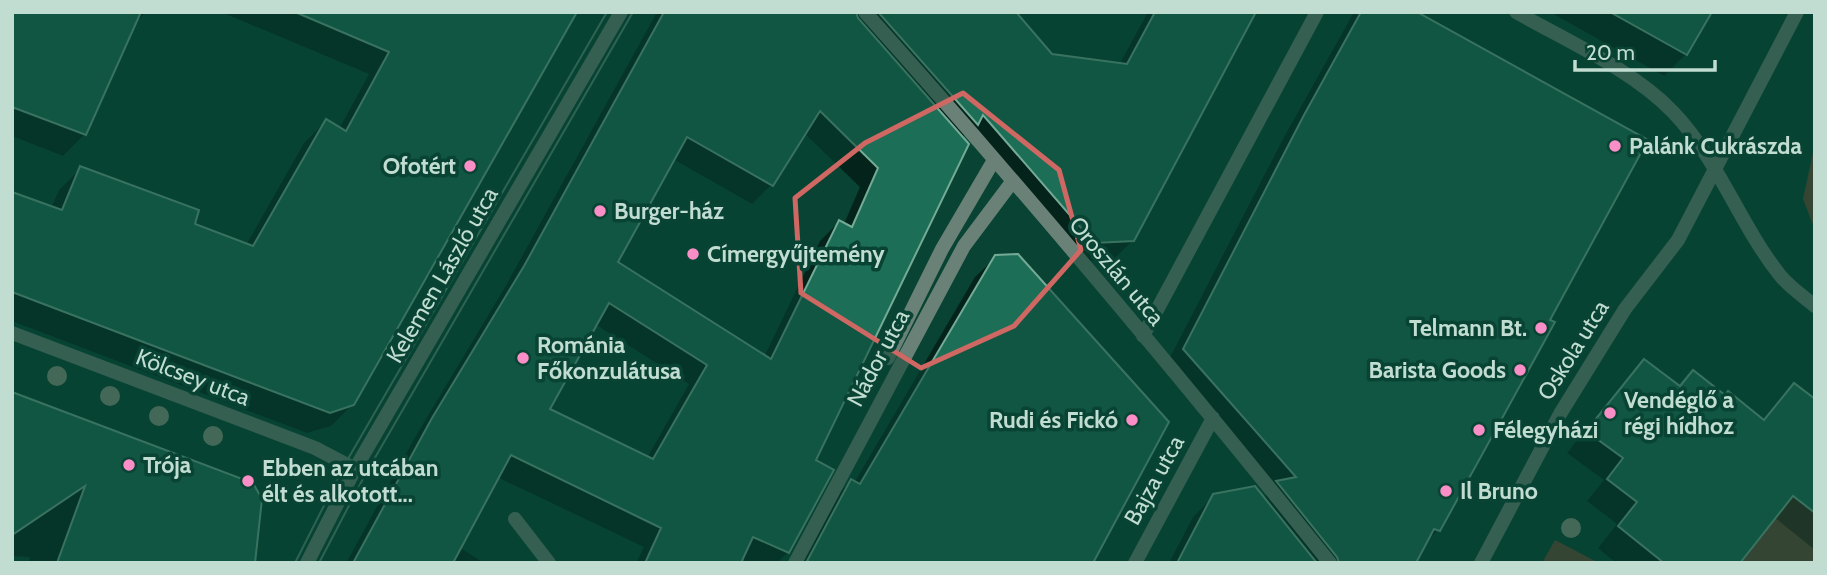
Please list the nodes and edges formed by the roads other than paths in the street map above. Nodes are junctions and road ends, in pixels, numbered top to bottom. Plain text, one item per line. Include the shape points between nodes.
1 (621, 12) edge
2 (865, 12) edge
3 (1317, 12) edge
4 (1516, 12) edge
5 (1797, 12) edge
6 (994, 160) junction
7 (1714, 168) junction
8 (1012, 182) junction
9 (1815, 306) edge
10 (12, 333) edge
11 (1143, 336) junction
12 (888, 358) dead end
13 (1213, 418) junction
14 (355, 469) junction
15 (515, 519) dead end
16 (307, 563) edge
17 (549, 563) edge
18 (795, 563) edge
19 (1135, 563) edge
20 (1330, 563) edge
21 (1481, 563) edge

1 - 14 street, Kelemen László utca
2 - 6 street, Oroszlán utca
3 - 11 street
4 - 7 street via 1645,85 1675,114
5 - 7 street, Oskola utca
6 - 8 street, Oroszlán utca
6 - 12 street via 942,249
7 - 9 street via 1781,277
7 - 21 street, Oskola utca via 1678,240 1625,309 1560,414
8 - 11 street, Oroszlán utca
8 - 18 street, Nádor utca via 964,246
10 - 14 street, Kölcsey utca via 315,448
11 - 13 street, Oroszlán utca
13 - 19 street, Bajza utca
13 - 20 street, Oroszlán utca
14 - 16 street, Kelemen László utca
15 - 17 street

